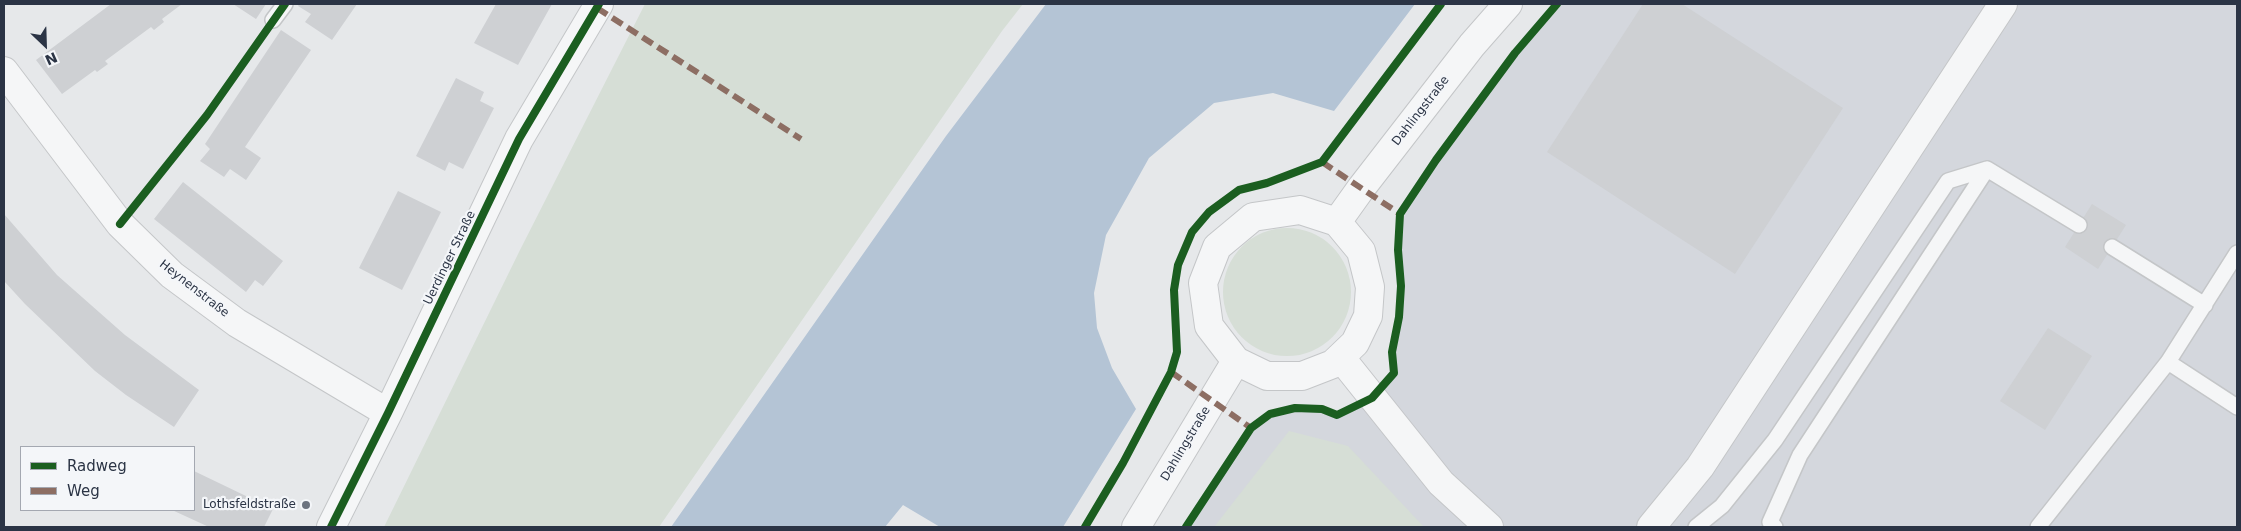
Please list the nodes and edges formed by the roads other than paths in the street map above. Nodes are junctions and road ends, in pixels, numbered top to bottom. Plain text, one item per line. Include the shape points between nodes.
1 (285, 4) edge
2 (599, 4) edge
3 (1508, 4) edge
4 (2003, 4) edge
5 (273, 20) dead end
6 (4, 71) edge
7 (1987, 170) junction
8 (1337, 222) junction
9 (2079, 225) dead end
10 (2112, 247) dead end
11 (2237, 253) edge
12 (2205, 305) junction
13 (1341, 358) junction
14 (1236, 361) junction
15 (2168, 362) junction
16 (2237, 407) edge
17 (388, 413) junction
18 (330, 527) edge
19 (1136, 527) edge
20 (1489, 527) edge
21 (1651, 527) edge
22 (1696, 527) edge
23 (1775, 527) edge
24 (2038, 527) edge

1 - 5 lane
2 - 17 street, Uerdinger Straße via 519,140
3 - 8 street, Dahlingstraße via 1460,61
4 - 21 street via 1700,467
6 - 17 street, Heynenstraße via 120,224 172,275 237,323
7 - 9 lane
7 - 22 lane via 1948,181 1774,440 1722,506
7 - 23 lane via 1800,455 1770,522
8 - 13 street via 1361,252 1370,287 1368,316 1355,343
8 - 14 street via 1300,210 1253,217 1217,247 1203,283 1209,326
10 - 12 lane
11 - 12 lane
12 - 15 lane
13 - 14 street via 1302,376 1267,376
13 - 20 street via 1441,483
14 - 19 street, Dahlingstraße
15 - 16 lane
15 - 24 lane
17 - 18 street, Uerdinger Straße

